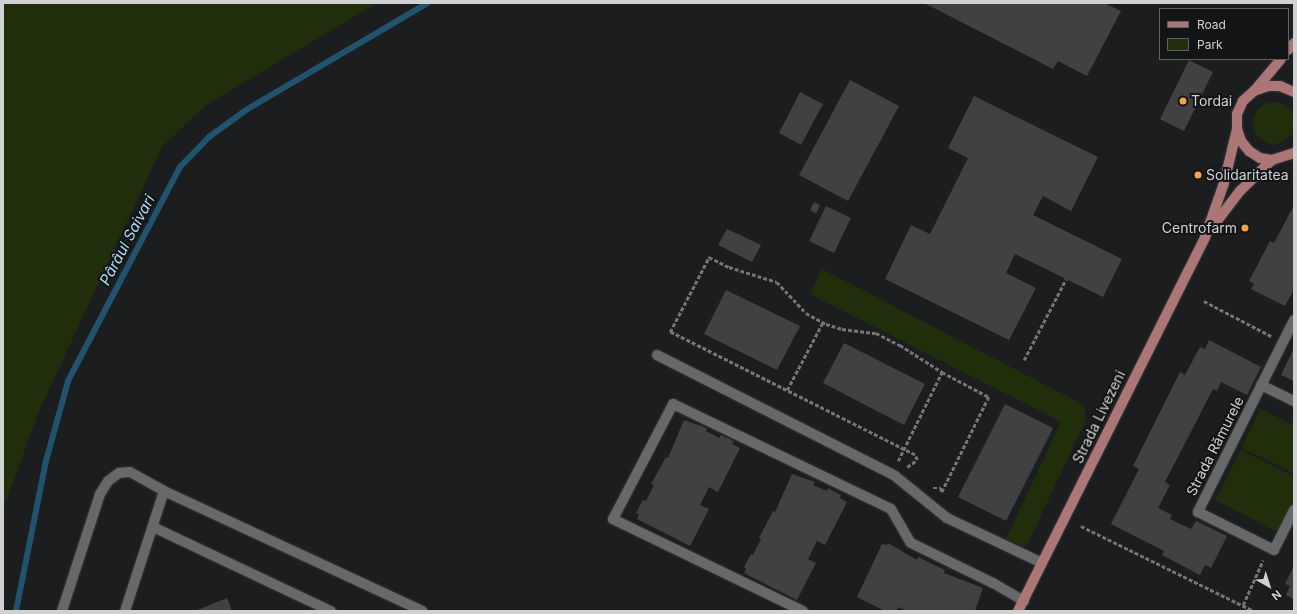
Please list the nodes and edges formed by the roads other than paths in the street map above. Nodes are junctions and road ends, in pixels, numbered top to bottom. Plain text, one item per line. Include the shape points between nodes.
1 (1280, 60) edge
2 (1254, 91) junction
3 (1294, 92) edge
4 (1237, 129) junction
5 (1292, 156) edge
6 (1272, 160) junction
7 (1205, 237) junction
8 (1294, 320) edge
9 (657, 355) dead end
10 (1261, 385) junction
11 (1294, 401) edge
12 (164, 491) junction
13 (1294, 510) edge
14 (153, 527) junction
15 (1042, 563) junction
16 (1024, 601) junction
17 (62, 611) edge
18 (125, 611) edge
19 (331, 611) edge
20 (422, 611) edge
21 (803, 611) edge
22 (1018, 611) edge

1 - 2 main road
2 - 3 main road via 1268,86 1280,86
2 - 4 main road, Strada Livezeni via 1243,101 1237,114
4 - 6 main road via 1241,141 1249,151 1260,158
4 - 7 main road, Strada Livezeni via 1224,183
5 - 6 main road
6 - 7 main road, Strada Livezeni via 1240,191
7 - 15 main road, Strada Livezeni
8 - 10 lane, Strada Rămurele
9 - 15 lane via 895,476 947,518
10 - 11 lane
10 - 13 lane, Strada Rămurele via 1198,512 1274,550
12 - 14 lane
12 - 17 lane via 130,472 119,473 108,481 100,494
12 - 20 lane
14 - 18 lane
14 - 19 lane
15 - 16 main road, Strada Livezeni
16 - 21 lane via 911,543 891,509 673,404 613,520
16 - 22 main road, Strada Livezeni

